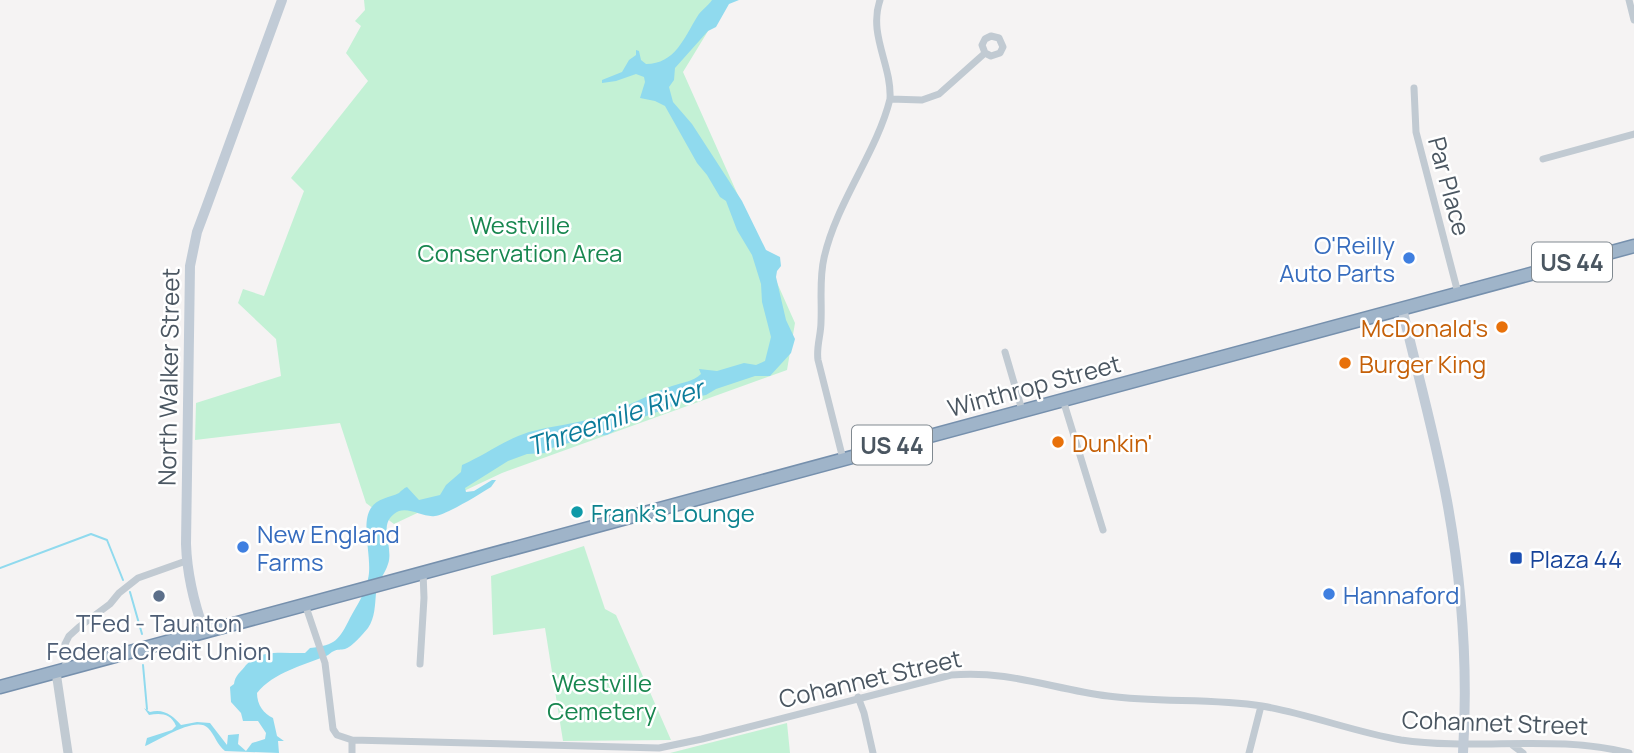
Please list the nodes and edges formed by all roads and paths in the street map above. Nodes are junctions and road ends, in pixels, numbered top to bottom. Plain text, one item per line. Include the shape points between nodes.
1 (282, 0) edge
2 (880, 0) edge
3 (1629, 0) edge
4 (1634, 20) edge
5 (985, 53) dead end
6 (1414, 88) dead end
7 (891, 99) junction
8 (1634, 134) edge
9 (1542, 159) dead end
10 (1634, 246) edge
11 (1458, 293) junction
12 (1402, 308) junction
13 (1006, 352) dead end
14 (1063, 399) junction
15 (1022, 410) junction
16 (843, 458) junction
17 (1103, 530) dead end
18 (186, 561) junction
19 (423, 572) junction
20 (305, 604) junction
21 (204, 631) junction
22 (420, 664) dead end
23 (61, 670) junction
24 (0, 687) edge
25 (858, 697) junction
26 (1261, 706) junction
27 (352, 740) junction
28 (477, 743) junction
29 (1511, 744) junction
30 (1464, 749) edge
31 (68, 753) edge
32 (352, 753) edge
33 (476, 753) edge
34 (873, 753) edge
35 (1250, 753) edge
36 (1523, 753) edge
37 (1629, 753) edge

1 - 18 main road, North Walker Street via 205,208 192,258 188,282
2 - 7 street via 876,24
3 - 4 street
5 - 7 street via 939,94 922,100
6 - 11 street, Par Place via 1416,132
7 - 16 street via 834,228 822,268 817,353
8 - 9 street
10 - 11 highway, Winthrop Street / US 44
11 - 12 highway, Winthrop Street / US 44
12 - 14 highway, Winthrop Street / US 44
12 - 30 main road via 1447,505 1463,639
13 - 15 street
14 - 15 highway, Winthrop Street / US 44
14 - 17 street
15 - 16 highway, Winthrop Street / US 44
16 - 19 highway, Winthrop Street / US 44
18 - 21 main road, North Walker Street
18 - 23 street via 138,578 79,627 65,644
19 - 20 highway, Winthrop Street / US 44
19 - 22 street
20 - 21 highway, Winthrop Street / US 44
20 - 27 street via 325,661 333,729
21 - 23 highway, Winthrop Street / US 44
23 - 24 highway, Winthrop Street / US 44
23 - 31 street
25 - 26 street, Cohannet Street via 951,675 991,673 1145,701
25 - 28 street, Cohannet Street via 659,748
25 - 34 street
26 - 30 street, Cohannet Street via 1401,740
26 - 35 street
27 - 28 street, Cohannet Street
27 - 32 street
28 - 33 street
29 - 30 street, Cohannet Street
29 - 36 street
29 - 37 street, Cohannet Street via 1584,744

